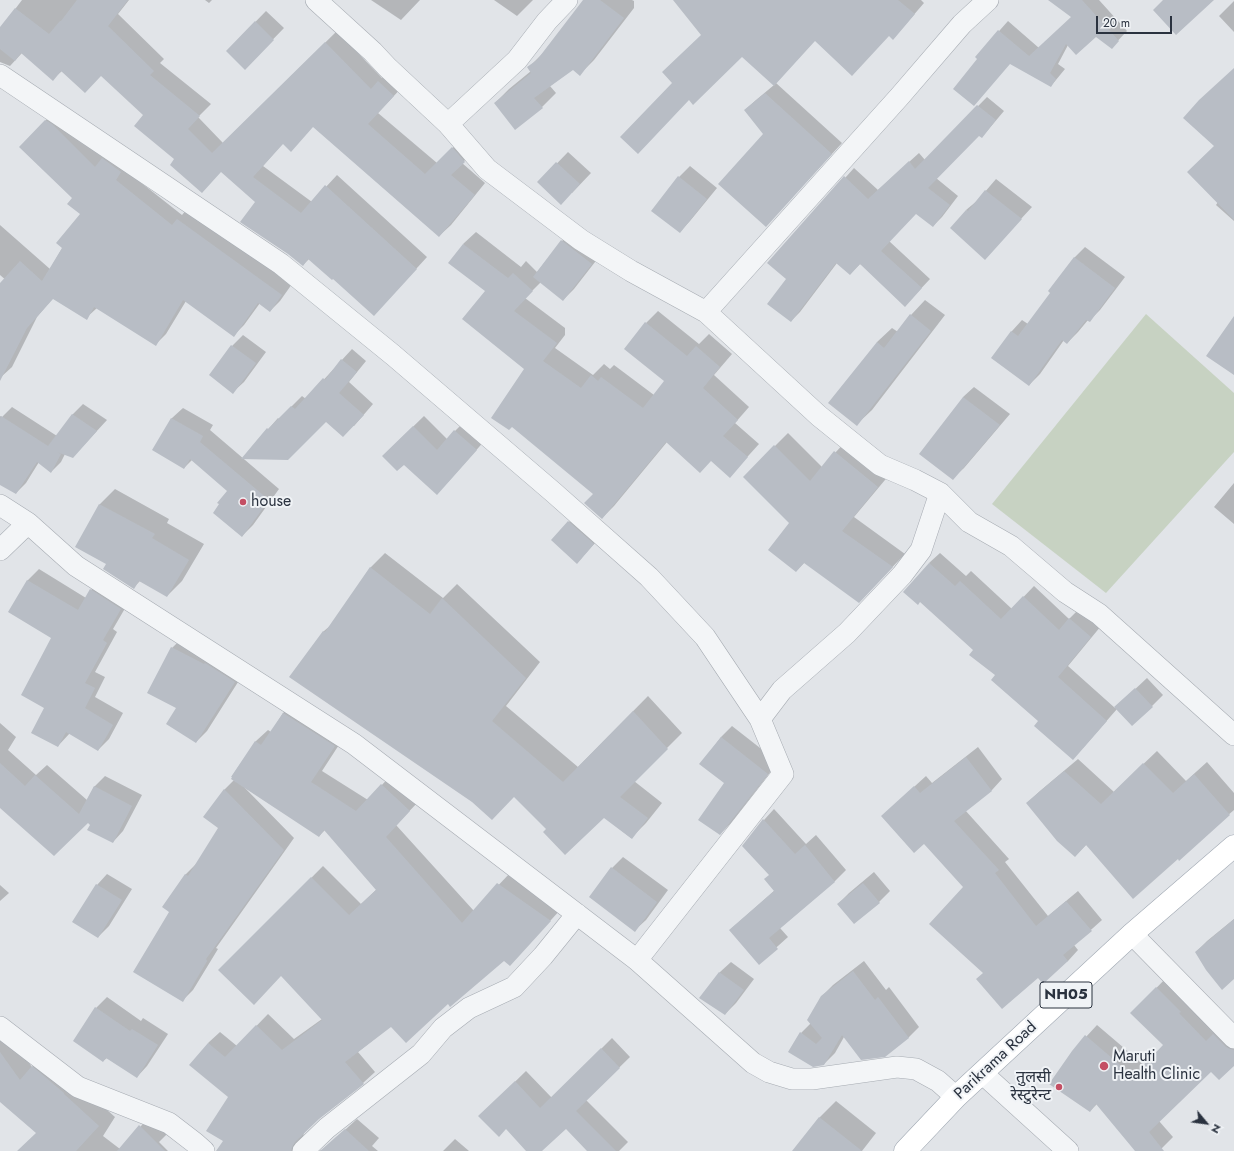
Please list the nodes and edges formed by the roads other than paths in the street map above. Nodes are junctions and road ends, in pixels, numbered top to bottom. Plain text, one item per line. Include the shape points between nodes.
1 (316, 0) edge
2 (567, 0) edge
3 (988, 0) edge
4 (0, 75) edge
5 (448, 124) junction
6 (706, 312) junction
7 (940, 493) junction
8 (0, 505) edge
9 (28, 523) junction
10 (0, 550) edge
11 (760, 719) junction
12 (1234, 735) edge
13 (1234, 846) edge
14 (577, 914) junction
15 (1132, 934) junction
16 (637, 960) junction
17 (0, 1028) edge
18 (1234, 1038) edge
19 (982, 1073) junction
20 (956, 1097) junction
21 (204, 1151) edge
22 (303, 1151) edge
23 (905, 1151) edge
24 (1068, 1151) edge

1 - 5 street
2 - 5 street via 517,60
3 - 6 street via 962,24
4 - 11 street via 280,264 393,355 649,577 705,637
5 - 6 street via 487,169 581,240
6 - 7 street via 819,416 880,465
7 - 11 street via 921,550 902,575 847,633 782,690
7 - 12 street via 969,522 1011,546 1065,592 1099,614
8 - 9 street
9 - 10 street
9 - 14 street via 76,566 354,744
11 - 16 street via 783,774
13 - 15 main road, Parikrama Road / NH05
14 - 16 street
14 - 22 street via 543,956 514,986 469,1008 443,1028 421,1054 327,1128
15 - 18 street
15 - 19 main road, Parikrama Road / NH05
16 - 20 street via 752,1063 769,1072 792,1079 897,1067 910,1068 938,1081
17 - 21 street via 78,1087 169,1123
19 - 20 main road, Parikrama Road / NH05
19 - 24 street
20 - 23 main road, Parikrama Road / NH05

